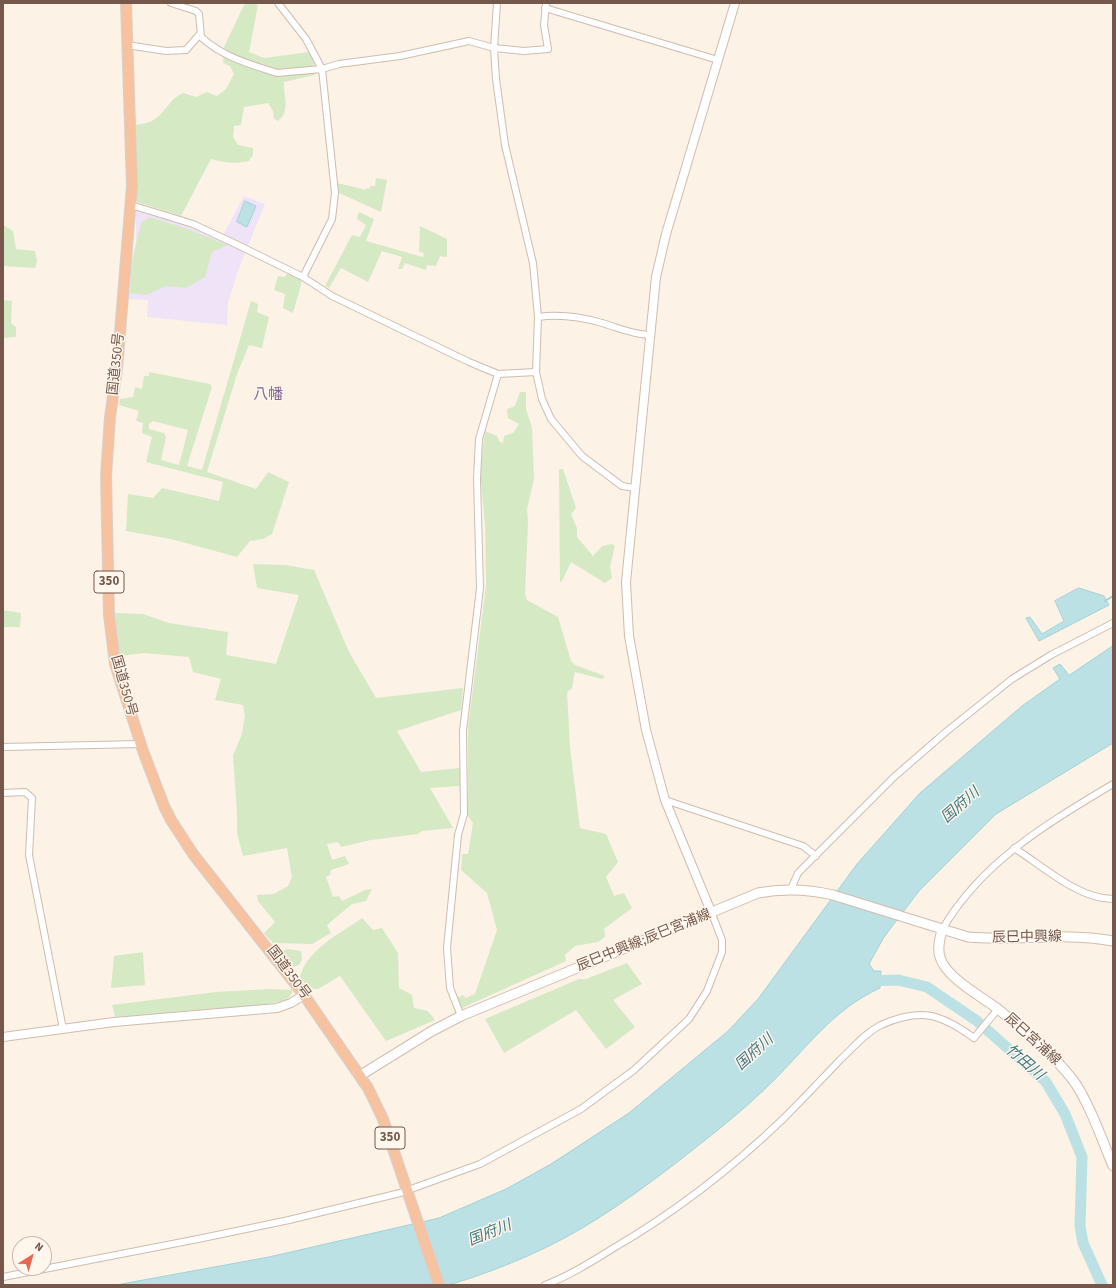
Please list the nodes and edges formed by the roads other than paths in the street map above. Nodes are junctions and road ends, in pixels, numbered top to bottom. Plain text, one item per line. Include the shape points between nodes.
1 (126, 3) edge
2 (171, 3) edge
3 (278, 3) edge
4 (497, 3) edge
5 (735, 3) edge
6 (546, 5) edge
7 (200, 34) junction
8 (127, 45) junction
9 (494, 48) junction
10 (718, 60) junction
11 (322, 70) junction
12 (131, 205) junction
13 (303, 277) junction
14 (538, 318) junction
15 (649, 335) junction
16 (536, 372) junction
17 (498, 374) junction
18 (636, 488) junction
19 (1113, 623) edge
20 (140, 744) junction
21 (3, 747) edge
22 (1113, 784) edge
23 (3, 793) edge
24 (665, 800) junction
25 (1014, 848) junction
26 (816, 856) junction
27 (794, 889) junction
28 (1113, 899) edge
29 (712, 914) junction
30 (942, 930) junction
31 (1113, 941) edge
32 (304, 995) junction
33 (996, 1011) junction
34 (461, 1016) junction
35 (64, 1029) junction
36 (3, 1037) edge
37 (361, 1075) junction
38 (1109, 1145) edge
39 (1113, 1166) edge
40 (408, 1192) junction
41 (3, 1277) edge
42 (440, 1285) edge
43 (545, 1285) edge

1 - 8 highway, 国道350号 / 350
2 - 7 street via 199,14
3 - 11 street via 306,39
4 - 9 street
5 - 10 street
6 - 9 street via 544,25 548,49 524,52
6 - 10 street
7 - 8 street via 186,50 166,51
7 - 11 street via 231,58 276,73
8 - 12 highway, 国道350号 / 350
9 - 11 street via 469,41 400,56 339,64
9 - 14 street via 505,146 533,263
10 - 15 street via 660,258 652,298
11 - 13 street via 335,193 334,209 328,232
12 - 13 street via 192,224
12 - 20 highway, 国道350号 / 350 via 118,368 107,456 107,491 112,649
13 - 17 street via 332,296
14 - 15 street via 556,315 585,319 634,334
14 - 16 street
15 - 18 street
16 - 17 street
16 - 18 street via 544,407 569,442 582,456 622,486
17 - 34 street via 479,439 477,479 480,588 463,731 464,814 458,834 447,948 450,988
18 - 24 street via 626,582 629,636 646,730
19 - 26 street via 1051,655 1006,684 894,777
20 - 21 street
20 - 32 highway, 国道350号 / 350 via 164,806 179,834
22 - 25 street
23 - 35 street via 25,792 32,798 29,855
24 - 26 street via 802,846
24 - 29 street
25 - 28 street via 1077,890 1095,897
25 - 30 street via 967,893
26 - 27 street via 798,873
27 - 29 main road, 辰巳中興線;辰巳宮浦線 via 758,893
27 - 30 main road, 辰巳中興線;辰巳宮浦線 via 833,895
29 - 34 main road, 辰巳中興線;辰巳宮浦線
29 - 40 street via 722,940 718,966 698,1006 666,1042 634,1070 564,1120 480,1164
30 - 31 main road, 辰巳中興線 via 968,937 991,939 1048,936
30 - 33 main road, 辰巳宮浦線 via 939,944 943,964 951,974
32 - 35 street via 277,1008 114,1022
32 - 37 highway, 国道350号 / 350
33 - 38 main road, 辰巳宮浦線 via 1051,1054 1074,1081
33 - 43 street via 974,1038 951,1022 929,1015 902,1018 881,1026 862,1039 749,1150 684,1203 640,1233
34 - 37 main road, 辰巳中興線;辰巳宮浦線
35 - 36 street
37 - 40 highway, 国道350号 / 350 via 383,1119
38 - 39 main road, 辰巳宮浦線
40 - 41 street via 213,1236
40 - 42 highway, 国道350号 / 350

